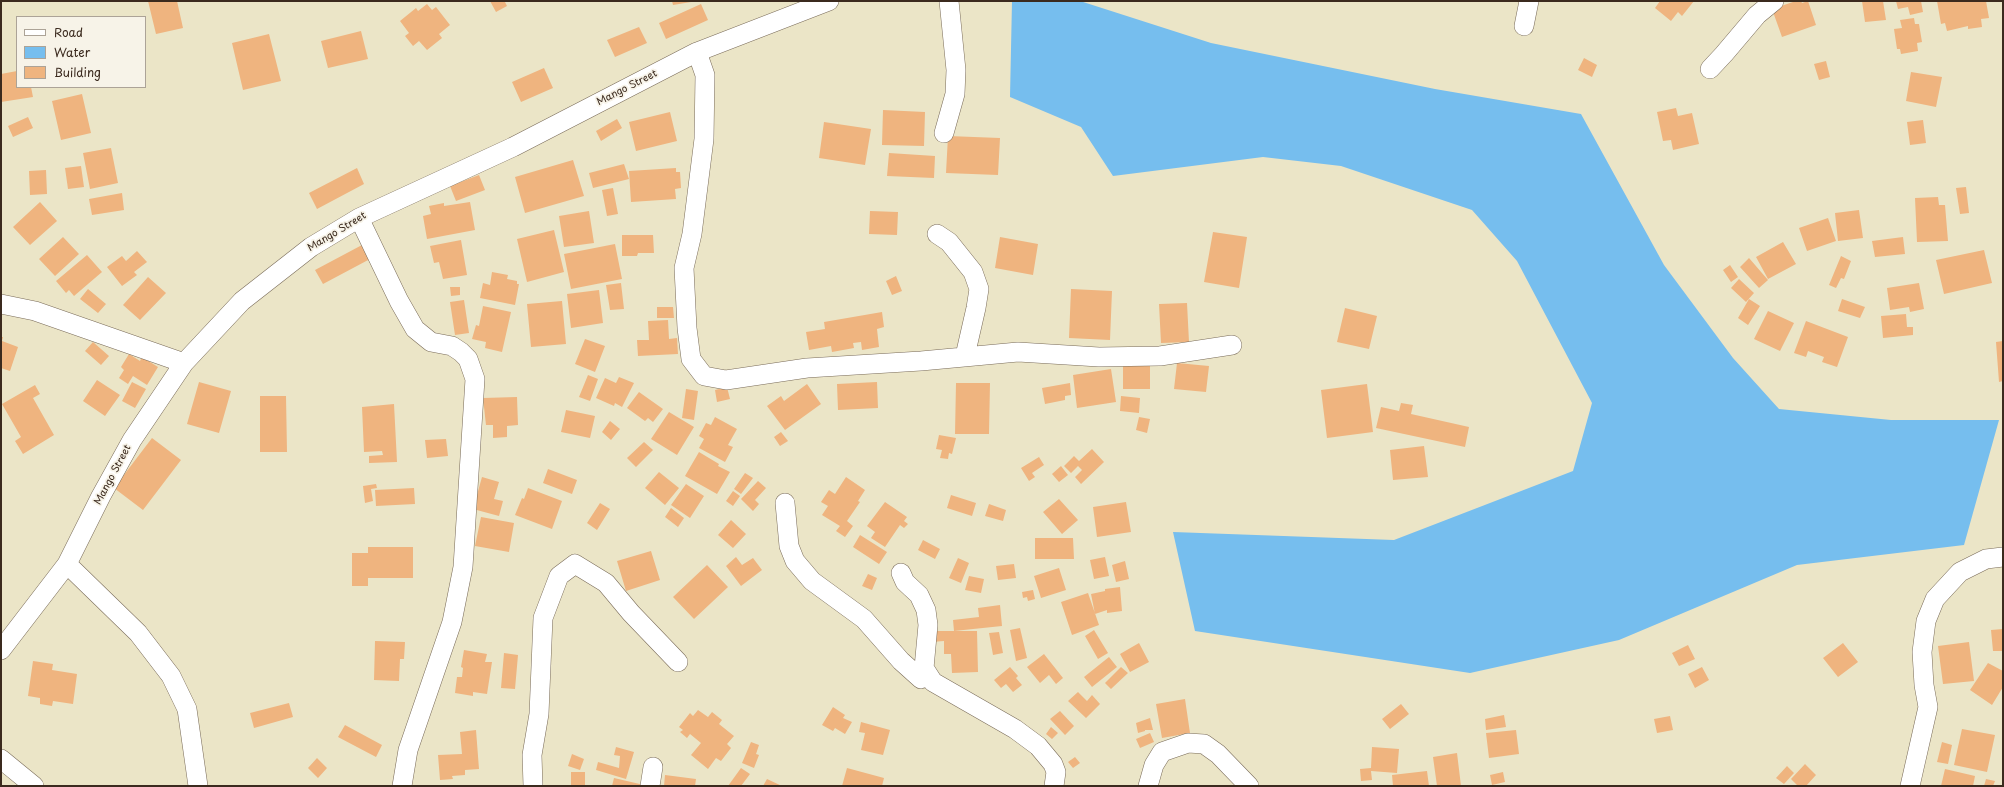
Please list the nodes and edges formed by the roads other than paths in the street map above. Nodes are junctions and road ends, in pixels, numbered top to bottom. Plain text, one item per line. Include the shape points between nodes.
1 (829, 1) edge
2 (949, 1) edge
3 (1529, 1) edge
4 (1774, 1) edge
5 (1524, 26) dead end
6 (697, 52) junction
7 (1710, 69) dead end
8 (944, 133) dead end
9 (359, 218) junction
10 (937, 234) dead end
11 (1, 304) edge
12 (1232, 346) dead end
13 (965, 356) junction
14 (184, 363) junction
15 (785, 503) dead end
16 (2003, 557) edge
17 (67, 564) junction
18 (901, 573) dead end
19 (1, 650) edge
20 (678, 662) dead end
21 (921, 679) dead end
22 (1, 759) edge
23 (653, 767) dead end
24 (34, 786) edge
25 (198, 786) edge
26 (402, 786) edge
27 (533, 786) edge
28 (650, 786) edge
29 (1054, 786) edge
30 (1148, 786) edge
31 (1249, 786) edge
32 (1910, 786) edge

1 - 6 street, Mango Street
2 - 8 street via 956,70 955,94
3 - 5 street
4 - 7 street via 1757,15
6 - 9 street, Mango Street via 513,147
6 - 13 street via 705,75 704,139 692,234 684,268 691,359 704,376 726,380 807,368
9 - 14 street, Mango Street via 311,247 242,301
9 - 26 street via 399,302 415,329 430,342 452,346 461,352 468,359 475,379 463,567 452,622 408,750
10 - 13 street via 949,242 973,272 979,289
11 - 14 street via 35,311
12 - 13 street via 1160,356 1099,357 1018,352
14 - 17 street, Mango Street via 132,440
15 - 21 street via 789,546 795,561 812,581 864,618 901,661
16 - 32 street via 1986,559 1960,572 1935,599 1926,622 1922,652 1928,707
17 - 19 street, Mango Street
17 - 25 street via 138,633 171,676 187,709
18 - 29 street via 904,582 919,595 926,610 928,625 924,668 933,682 1015,729 1038,746 1053,764 1056,772
20 - 27 street via 606,583 575,564 558,576 543,618 539,714 532,755
22 - 24 street
23 - 28 street
30 - 31 street via 1154,765 1162,752 1188,743 1204,744 1218,754

